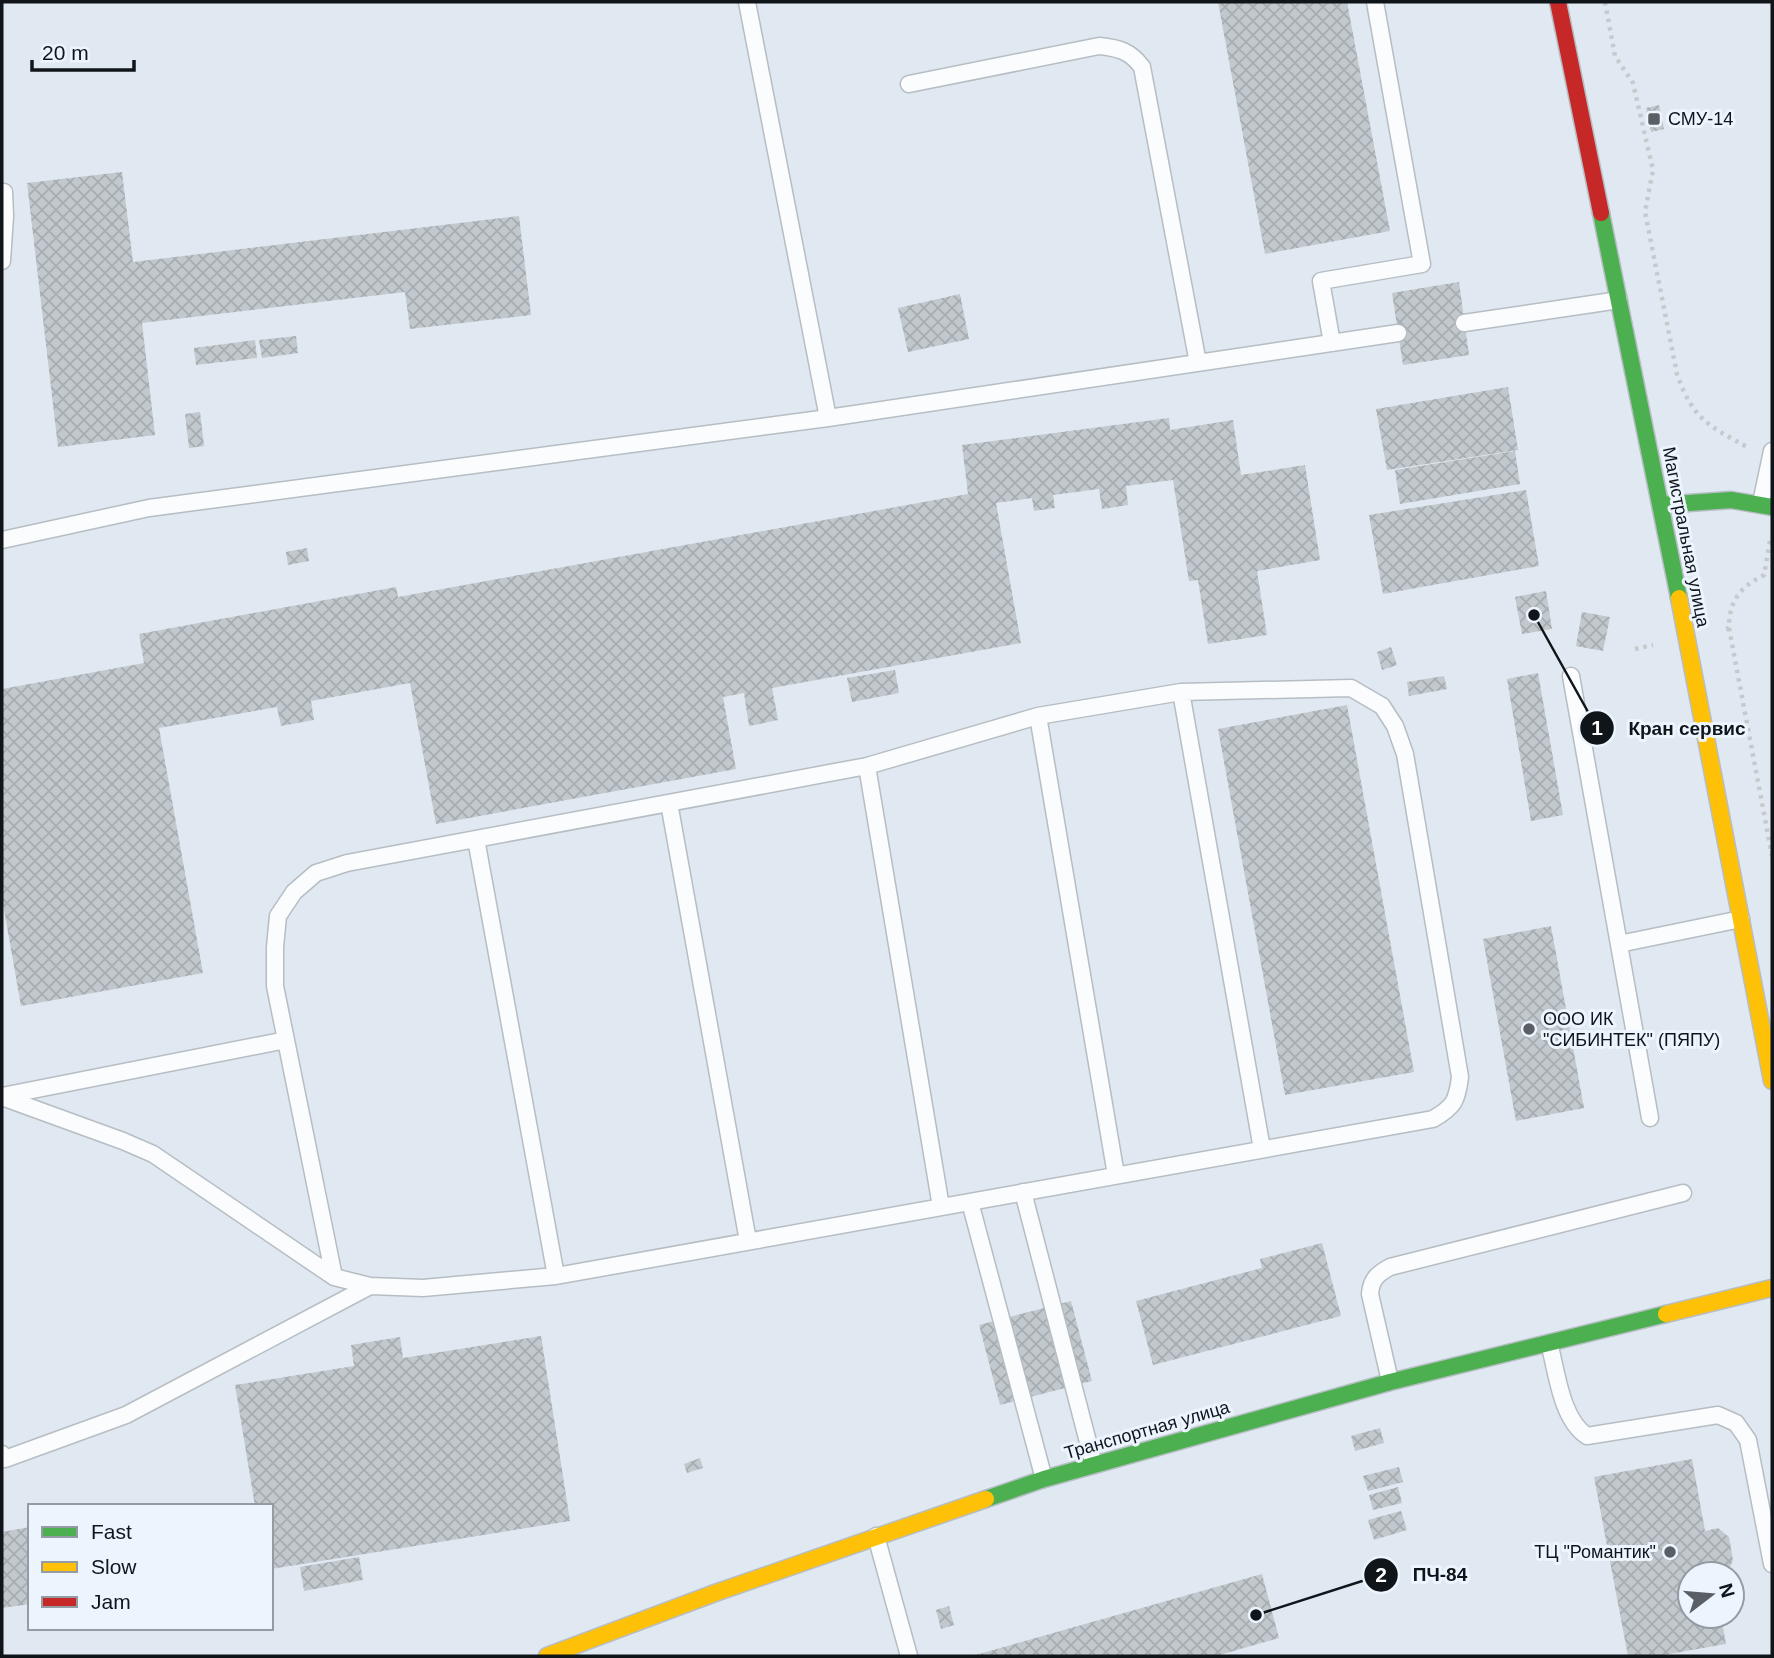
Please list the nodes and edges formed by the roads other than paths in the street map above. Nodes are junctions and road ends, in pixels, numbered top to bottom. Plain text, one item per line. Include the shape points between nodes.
1 (747, 2) edge
2 (1375, 2) edge
3 (1559, 2) edge
4 (909, 84) dead end
5 (4, 192) dead end
6 (2, 261) edge
7 (1619, 300) junction
8 (1464, 323) dead end
9 (1398, 332) dead end
10 (1332, 343) junction
11 (1198, 363) junction
12 (828, 418) junction
13 (1771, 455) edge
14 (1661, 505) junction
15 (1767, 505) edge
16 (2, 540) edge
17 (1571, 676) dead end
18 (1181, 692) junction
19 (1038, 716) junction
20 (867, 766) junction
21 (669, 803) junction
22 (476, 839) junction
23 (1741, 919) junction
24 (1619, 944) junction
25 (286, 1040) junction
26 (1772, 1081) edge
27 (2, 1097) edge
28 (1650, 1118) dead end
29 (1262, 1149) junction
30 (1116, 1175) junction
31 (1023, 1192) junction
32 (1683, 1194) dead end
33 (970, 1202) junction
34 (941, 1207) junction
35 (748, 1241) junction
36 (556, 1276) junction
37 (334, 1277) junction
38 (370, 1286) junction
39 (1772, 1288) edge
40 (1549, 1343) junction
41 (1390, 1382) junction
42 (3, 1458) edge
43 (1094, 1465) junction
44 (1044, 1479) junction
45 (876, 1536) junction
46 (1772, 1564) edge
47 (547, 1656) edge
48 (909, 1656) edge

1 - 12 lane
2 - 10 lane via 1422,264 1321,281
3 - 7 street, Магистральная улица
4 - 11 lane via 1099,46 1132,54 1142,66
5 - 6 lane
7 - 8 lane
7 - 14 street, Магистральная улица
9 - 10 lane
10 - 11 lane
11 - 12 lane
12 - 16 lane via 149,508
13 - 15 lane
14 - 15 street via 1730,499
14 - 23 street, Магистральная улица
17 - 24 lane
18 - 19 lane
18 - 29 lane
18 - 29 lane via 1351,688 1382,706 1405,754 1460,1077 1458,1095 1450,1109 1433,1119
19 - 20 lane
19 - 30 lane
20 - 21 lane
20 - 34 lane
21 - 22 lane
21 - 35 lane
22 - 25 lane via 347,863 316,873 294,892 278,916 275,947 275,986
22 - 36 lane
23 - 24 lane
23 - 26 street, Магистральная улица
24 - 28 lane
25 - 27 lane
25 - 37 lane
27 - 37 lane via 153,1154
29 - 30 lane
30 - 31 lane
31 - 33 lane
31 - 43 lane
32 - 41 lane via 1378,1273 1370,1294
33 - 34 lane
33 - 44 lane
34 - 35 lane
35 - 36 lane
36 - 38 lane via 422,1288
37 - 38 lane
38 - 42 lane via 126,1415
39 - 40 street, Транспортная улица
40 - 41 street, Транспортная улица
40 - 46 lane via 1569,1416 1587,1436 1718,1415 1736,1423 1748,1440
41 - 43 street, Транспортная улица
43 - 44 street, Транспортная улица
44 - 45 street, Транспортная улица
45 - 47 street, Транспортная улица
45 - 48 lane

